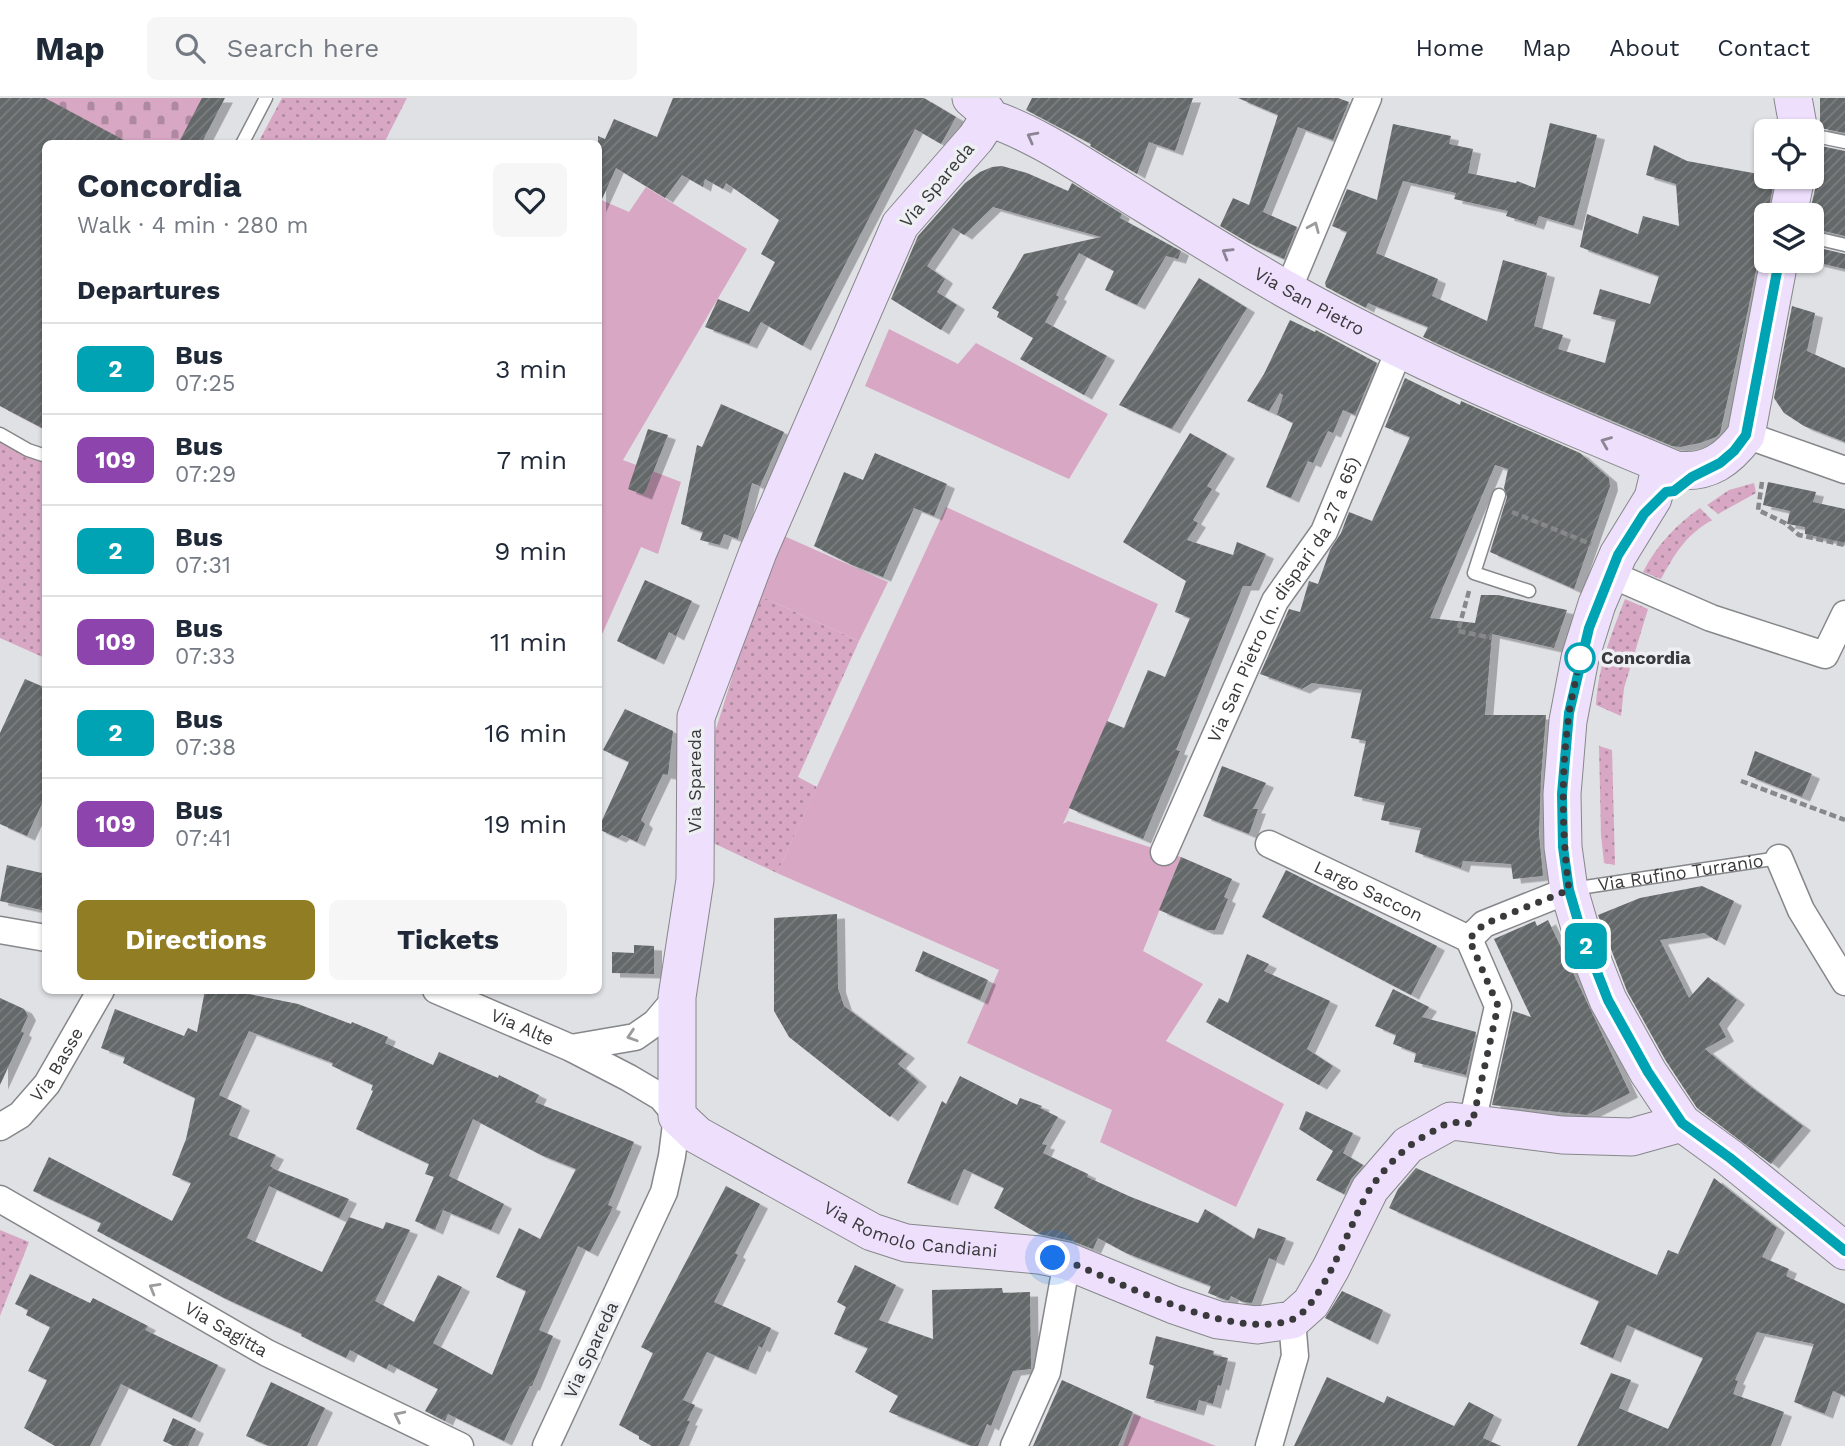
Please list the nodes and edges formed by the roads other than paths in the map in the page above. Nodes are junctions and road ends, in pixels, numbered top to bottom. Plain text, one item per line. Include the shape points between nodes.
1 (266, 98) edge
2 (1368, 98) edge
3 (1793, 98) edge
4 (980, 108) edge
5 (1797, 119) edge
6 (1824, 138) edge
7 (244, 140) edge
8 (1845, 142) edge
9 (1824, 240) edge
10 (1845, 244) edge
11 (1777, 273) edge
12 (1288, 290) junction
13 (1400, 348) junction
14 (0, 434) edge
15 (1746, 435) junction
16 (42, 455) edge
17 (1845, 470) edge
18 (1671, 483) junction
19 (1498, 500) road end
20 (1614, 565) junction
21 (1529, 591) dead end
22 (1845, 614) edge
23 (1269, 844) dead end
24 (1164, 852) dead end
25 (1779, 858) joint
26 (1569, 890) junction
27 (0, 930) edge
28 (42, 937) edge
29 (1469, 939) junction
30 (1845, 982) edge
31 (99, 994) edge
32 (445, 994) edge
33 (677, 997) junction
34 (571, 1048) junction
35 (677, 1116) junction
36 (1682, 1123) junction
37 (1472, 1124) junction
38 (0, 1127) edge
39 (0, 1199) edge
40 (1845, 1251) edge
41 (1067, 1261) junction
42 (1292, 1320) junction
43 (460, 1446) edge
44 (546, 1446) edge
45 (1014, 1446) edge
46 (1269, 1446) edge

1 - 7 lane
12 -> 2 street
3 - 5 street
12 -> 4 street, Via San Pietro
4 - 33 street, Via Spareda via 976,138 900,225 758,552 696,717 695,880
6 - 8 lane
9 - 10 lane
11 - 15 street
12 - 13 street, Via San Pietro
18 -> 13 street, Via San Pietro via 1525,417
13 - 24 street, Via San Pietro (n. dispari da 27 a 65) via 1324,532 1275,601
14 - 16 lane
15 - 17 street
15 - 18 street via 1720,463
18 - 20 street
19 - 21 lane via 1474,573
20 - 22 street via 1711,618 1825,655
20 - 26 street via 1582,652 1568,721 1562,794
23 - 29 street, Largo Saccon
25 - 26 lane, Via Rufino Turranio
25 - 30 street, Via Rufino Turranio via 1801,910
26 - 29 street via 1484,924
26 - 36 street via 1608,1000
27 - 28 street
29 - 37 street via 1498,1006
31 - 38 street, Via Basse via 47,1084 20,1115
32 - 34 street, Via Alte
33 -> 34 street, Via Alte via 635,1038
33 - 35 street, Via Spareda
34 - 35 street, Via Alte via 661,1097
35 - 41 street, Via Romolo Candiani via 697,1135 872,1232 906,1243
35 - 44 street, Via Spareda via 664,1192
36 - 37 street via 1632,1137 1562,1135
36 - 40 street
37 - 42 street via 1451,1121 1408,1146 1370,1189 1311,1303
43 -> 39 street, Via Sagitta via 267,1353
41 - 42 street, Via Romolo Candiani via 1218,1320 1257,1325
41 - 45 street via 1047,1372
42 - 46 street via 1296,1356

